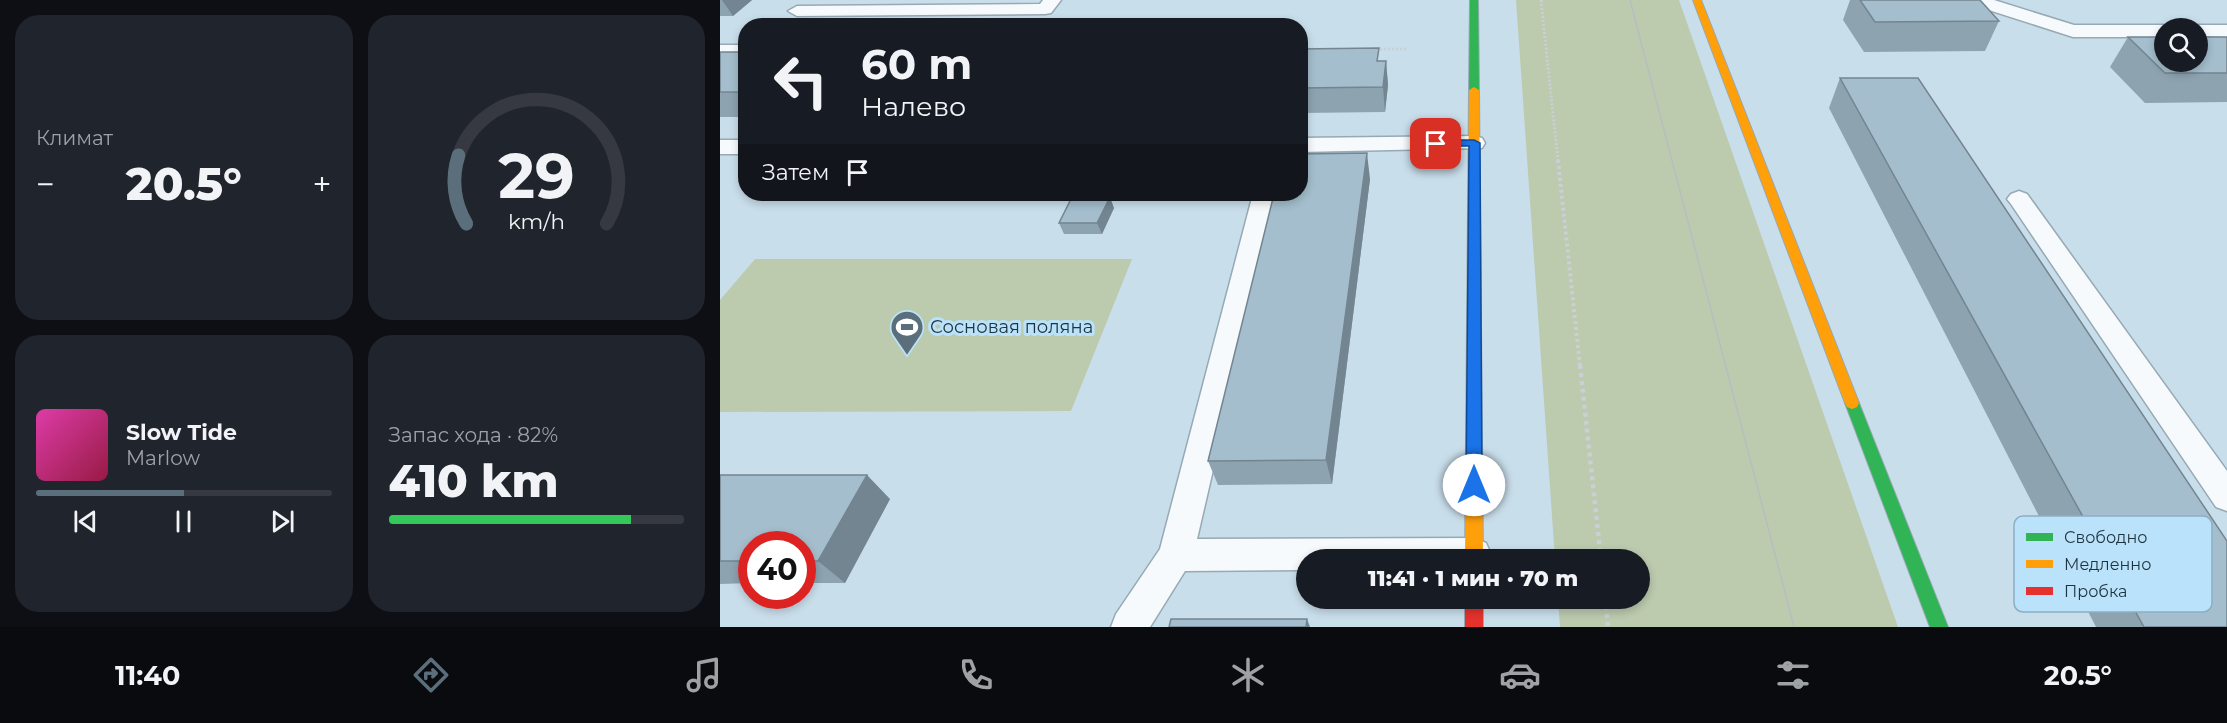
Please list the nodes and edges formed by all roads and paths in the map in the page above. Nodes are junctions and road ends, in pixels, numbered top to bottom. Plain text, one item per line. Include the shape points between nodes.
1 (1052, 0) edge
2 (1474, 0) edge
3 (1541, 0) edge
4 (1697, 0) edge
5 (1976, 0) edge
6 (803, 5) edge
7 (789, 18) edge
8 (2154, 31) edge
9 (2208, 31) edge
10 (2227, 31) edge
11 (1308, 49) edge
12 (1348, 49) edge
13 (1372, 49) edge
14 (1408, 49) dead end
15 (720, 51) edge
16 (738, 51) edge
17 (1474, 143) junction
18 (1308, 145) edge
19 (720, 147) edge
20 (738, 147) edge
21 (2019, 199) dead end
22 (1263, 201) edge
23 (2227, 497) edge
24 (1474, 549) edge
25 (1600, 549) edge
26 (1176, 555) junction
27 (1296, 556) edge
28 (1474, 609) edge
29 (1606, 609) edge
30 (1129, 627) edge
31 (1474, 627) edge
32 (1608, 627) edge
33 (1939, 627) edge

1 - 6 lane via 1045,9
2 - 17 street
3 - 25 path
4 - 33 street
5 - 8 lane via 2073,31
6 - 7 lane
9 - 10 lane
11 - 12 path
13 - 14 path
15 - 16 lane
17 - 18 lane
17 - 24 street
19 - 20 lane
21 - 23 lane
22 - 26 lane
26 - 27 lane
26 - 30 lane
28 - 31 street
29 - 32 path

